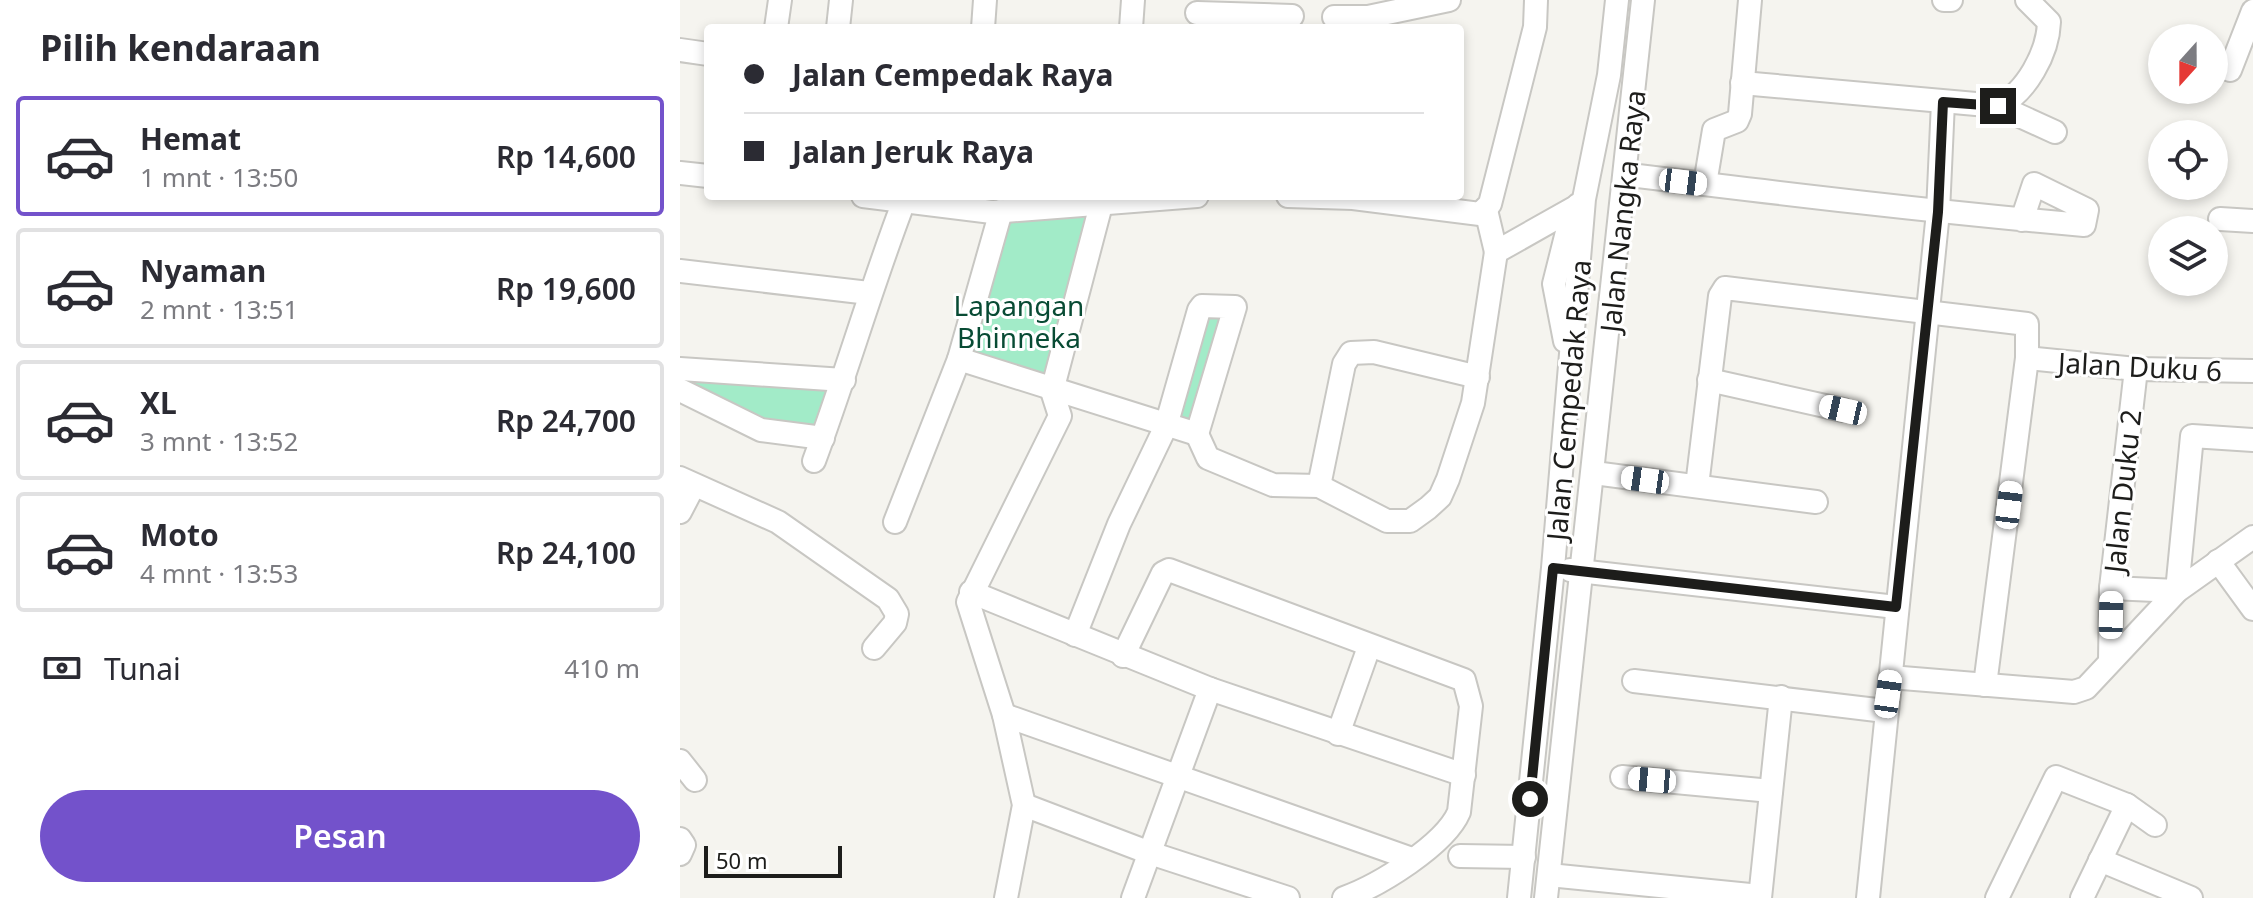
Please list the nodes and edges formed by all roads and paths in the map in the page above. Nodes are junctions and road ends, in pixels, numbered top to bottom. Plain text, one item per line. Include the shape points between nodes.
1 (780, 0) edge
2 (841, 0) edge
3 (985, 0) edge
4 (1133, 0) edge
5 (1449, 0) edge
6 (1536, 0) edge
7 (1617, 0) edge
8 (1643, 0) edge
9 (1750, 0) edge
10 (1944, 0) edge
11 (1951, 0) edge
12 (2027, 0) edge
13 (2253, 11) edge
14 (1197, 13) dead end
15 (1292, 16) dead end
16 (1334, 17) dead end
17 (1249, 22) edge
18 (1368, 22) edge
19 (777, 24) edge
20 (838, 24) edge
21 (983, 24) edge
22 (1131, 24) edge
23 (680, 50) edge
24 (704, 53) edge
25 (2230, 70) dead end
26 (1609, 75) junction
27 (1636, 76) junction
28 (1742, 83) junction
29 (1943, 102) junction
30 (1998, 106) junction
31 (2055, 132) dead end
32 (680, 173) edge
33 (704, 176) edge
34 (1626, 179) junction
35 (1705, 184) junction
36 (896, 200) edge
37 (1121, 200) edge
38 (1375, 200) edge
39 (904, 201) junction
40 (1102, 201) junction
41 (1579, 203) junction
42 (975, 204) edge
43 (1486, 210) junction
44 (1001, 211) junction
45 (1938, 212) junction
46 (2228, 219) edge
47 (2022, 220) dead end
48 (2253, 221) edge
49 (1496, 252) junction
50 (680, 271) edge
51 (869, 293) junction
52 (1926, 314) junction
53 (2027, 358) junction
54 (959, 359) junction
55 (680, 369) edge
56 (2136, 369) junction
57 (2253, 371) edge
58 (1478, 377) junction
59 (844, 380) junction
60 (1709, 380) junction
61 (680, 390) edge
62 (1052, 391) junction
63 (1843, 410) dead end
64 (1166, 426) junction
65 (1197, 434) junction
66 (823, 438) junction
67 (2253, 440) edge
68 (814, 461) dead end
69 (1594, 473) junction
70 (687, 483) edge
71 (1319, 486) junction
72 (1697, 486) junction
73 (1816, 502) dead end
74 (680, 512) edge
75 (895, 522) dead end
76 (2253, 537) edge
77 (2218, 561) junction
78 (1553, 568) junction
79 (1582, 571) junction
80 (2111, 588) junction
81 (2177, 591) junction
82 (971, 592) junction
83 (1896, 607) junction
84 (2253, 609) edge
85 (1075, 635) junction
86 (1369, 647) junction
87 (874, 648) dead end
88 (1123, 656) junction
89 (2110, 661) junction
90 (1890, 677) junction
91 (1634, 681) dead end
92 (1985, 685) junction
93 (1210, 689) junction
94 (1781, 697) junction
95 (1885, 711) junction
96 (1004, 715) junction
97 (1338, 734) junction
98 (680, 761) edge
99 (1179, 774) junction
100 (1464, 775) junction
101 (1622, 777) dead end
102 (695, 780) dead end
103 (1771, 791) junction
104 (1024, 805) junction
105 (2127, 805) junction
106 (2155, 825) dead end
107 (680, 839) edge
108 (1150, 853) junction
109 (680, 854) edge
110 (1460, 856) dead end
111 (1524, 857) junction
112 (1412, 859) junction
113 (2100, 860) junction
114 (1549, 875) junction
115 (1760, 897) edge
116 (1006, 898) edge
117 (1133, 898) edge
118 (1288, 898) edge
119 (1344, 898) edge
120 (1519, 898) edge
121 (1546, 898) edge
122 (1868, 898) edge
123 (1997, 898) edge
124 (2082, 898) edge
125 (2191, 898) edge

1 - 19 street
2 - 20 street
3 - 21 street
4 - 22 street
5 - 18 street
6 - 43 street via 1535,27
7 - 26 street, Jalan Cempedak Raya
8 - 27 street, Jalan Nangka Raya
9 - 28 street
10 - 11 street
12 - 30 street via 2049,22 2049,39 2022,90
13 - 25 street
14 - 17 street
15 - 17 street
16 - 18 street
23 - 24 street
26 - 27 street
26 - 41 street, Jalan Cempedak Raya
27 - 34 street, Jalan Nangka Raya
28 - 29 street
28 - 35 street via 1737,121 1714,130
29 - 30 street
29 - 45 street
30 - 31 street
32 - 33 street
34 - 35 street
34 - 69 street, Jalan Nangka Raya
35 - 45 street
36 - 39 street
37 - 40 street
38 - 43 street via 1480,214
39 - 42 street
39 - 51 street
40 - 44 street
40 - 62 street
41 - 49 street
41 - 78 street, Jalan Cempedak Raya
42 - 44 street
43 - 49 street
44 - 54 street
45 - 47 street
45 - 52 street
46 - 48 street
49 - 58 street
50 - 51 street
51 - 59 street
52 - 53 street via 2023,321 2028,327
52 - 60 street via 1725,288
52 - 83 street
53 - 56 street, Jalan Duku 6
53 - 92 street
54 - 62 street
54 - 75 street
55 - 59 street
56 - 57 street, Jalan Duku 6
56 - 80 street, Jalan Duku 2
58 - 71 street via 1440,497 1410,521 1387,521
58 - 71 street via 1374,352 1351,353 1344,364
59 - 66 street
60 - 63 street
60 - 72 street
61 - 66 street via 761,430
62 - 64 street
62 - 82 street via 1060,416
64 - 65 street
64 - 65 street via 1199,310 1235,307
64 - 85 street
65 - 71 street via 1208,458 1273,485
66 - 68 street
67 - 81 street via 2192,436
69 - 72 street
69 - 79 street, Jalan Nangka Raya
70 - 74 street
70 - 87 street via 778,522 888,599 897,614 895,623
72 - 73 street
76 - 77 street
77 - 81 street
77 - 84 street
78 - 79 street
78 - 111 street, Jalan Cempedak Raya
79 - 83 street
79 - 114 street, Jalan Nangka Raya
80 - 81 street
80 - 89 street, Jalan Duku 2
81 - 89 street
82 - 85 street
82 - 96 street via 970,614
83 - 90 street
85 - 88 street
86 - 88 street via 1169,570
86 - 97 street
86 - 100 street via 1464,680 1471,706
88 - 93 street
89 - 92 street via 2086,688 2074,692
90 - 92 street
90 - 95 street
91 - 94 street
93 - 97 street
93 - 99 street
94 - 95 street
94 - 103 street
95 - 122 street
96 - 99 street
96 - 104 street
97 - 100 street
98 - 102 street
99 - 108 street
99 - 112 street
100 - 112 street via 1455,823
101 - 103 street
103 - 115 street
104 - 108 street
104 - 116 street
105 - 106 street
105 - 113 street
105 - 123 street via 2060,777 2052,779
107 - 109 street
108 - 117 street
108 - 118 street
110 - 111 street
111 - 120 street, Jalan Cempedak Raya
112 - 119 street
113 - 124 street
113 - 125 street
114 - 115 street
114 - 121 street, Jalan Nangka Raya

